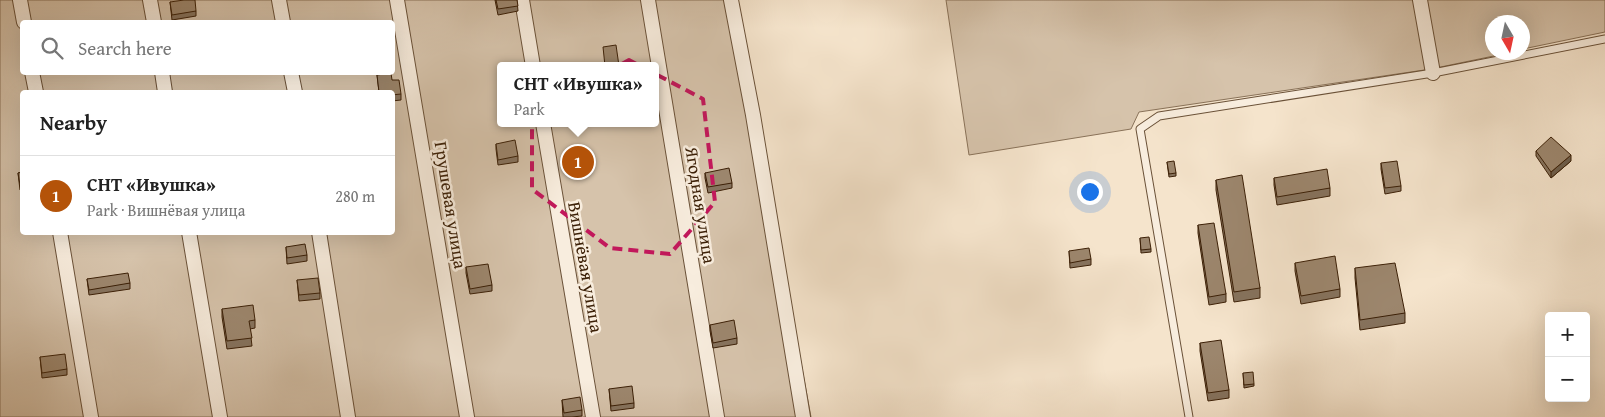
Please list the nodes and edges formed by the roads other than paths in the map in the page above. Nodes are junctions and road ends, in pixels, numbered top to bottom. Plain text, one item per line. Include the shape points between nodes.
1 (20, 0) edge
2 (150, 0) edge
3 (279, 0) edge
4 (398, 0) edge
5 (522, 0) edge
6 (648, 0) edge
7 (731, 0) edge
8 (1420, 0) edge
9 (24, 20) edge
10 (154, 20) edge
11 (283, 20) edge
12 (1605, 39) edge
13 (532, 62) edge
14 (658, 62) edge
15 (659, 66) edge
16 (1433, 73) junction
17 (33, 75) edge
18 (162, 75) edge
19 (292, 75) edge
20 (36, 90) edge
21 (165, 90) edge
22 (295, 90) edge
23 (543, 127) edge
24 (61, 235) edge
25 (190, 235) edge
26 (319, 235) edge
27 (91, 417) edge
28 (220, 417) edge
29 (348, 417) edge
30 (467, 417) edge
31 (593, 417) edge
32 (717, 417) edge
33 (803, 417) edge
34 (1189, 417) edge

1 - 9 street
2 - 10 street
3 - 11 street
4 - 30 street, Грушевая улица
5 - 13 street
6 - 14 street, Ягодная улица
7 - 33 street
8 - 16 street
12 - 16 lane
15 - 32 street, Ягодная улица
16 - 34 lane via 1158,116 1140,129
17 - 20 street
18 - 21 street
19 - 22 street
23 - 31 street, Вишнёвая улица
24 - 27 street
25 - 28 street
26 - 29 street

